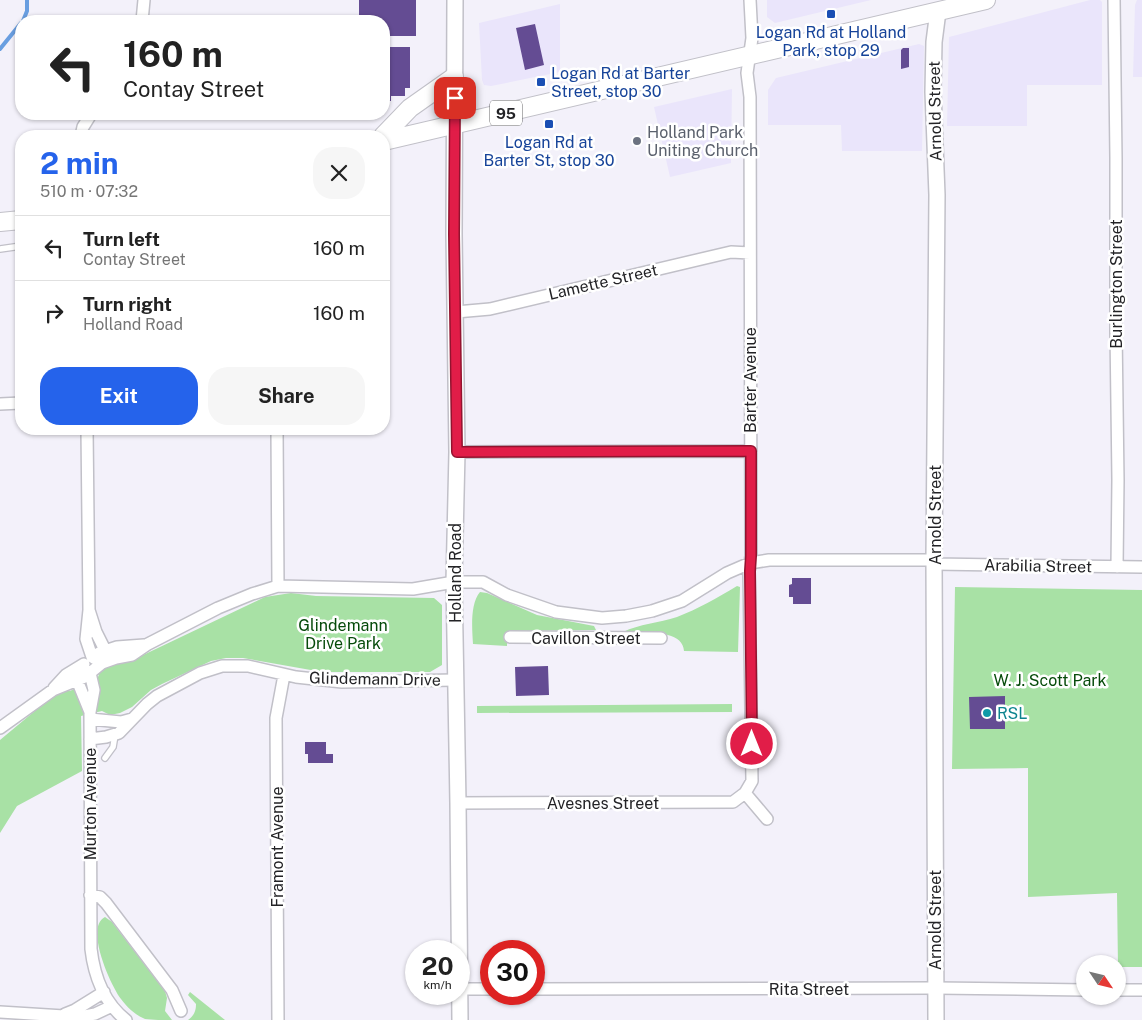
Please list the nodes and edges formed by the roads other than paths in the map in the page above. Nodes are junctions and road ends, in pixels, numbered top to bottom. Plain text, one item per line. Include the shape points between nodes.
1 (144, 0) edge
2 (455, 0) edge
3 (750, 0) edge
4 (986, 0) edge
5 (1114, 0) edge
6 (938, 6) edge
7 (143, 15) edge
8 (750, 56) junction
9 (454, 77) junction
10 (454, 125) junction
11 (389, 130) edge
12 (390, 140) edge
13 (15, 221) edge
14 (0, 222) edge
15 (15, 247) edge
16 (0, 249) edge
17 (750, 253) junction
18 (456, 312) junction
19 (0, 404) edge
20 (15, 404) edge
21 (87, 435) edge
22 (277, 435) edge
23 (751, 451) junction
24 (457, 452) junction
25 (934, 562) junction
26 (750, 563) junction
27 (1117, 567) junction
28 (1142, 568) edge
29 (454, 582) junction
30 (278, 586) junction
31 (89, 610) junction
32 (607, 618) junction
33 (510, 637) dead end
34 (608, 638) junction
35 (661, 638) dead end
36 (148, 644) junction
37 (106, 650) junction
38 (97, 660) junction
39 (85, 670) junction
40 (284, 675) junction
41 (77, 680) junction
42 (455, 680) junction
43 (53, 690) junction
44 (90, 716) junction
45 (132, 719) junction
46 (0, 728) edge
47 (115, 735) junction
48 (90, 739) junction
49 (105, 758) dead end
50 (744, 793) junction
51 (458, 803) junction
52 (767, 819) dead end
53 (90, 896) junction
54 (459, 940) edge
55 (936, 988) junction
56 (545, 989) edge
57 (1076, 990) edge
58 (1126, 990) edge
59 (1142, 990) edge
60 (104, 992) junction
61 (460, 1005) edge
62 (112, 1006) junction
63 (181, 1011) dead end
64 (0, 1012) edge
65 (21, 1014) junction
66 (60, 1015) junction
67 (5, 1020) edge
68 (126, 1020) edge
69 (278, 1020) edge
70 (460, 1020) edge
71 (936, 1020) edge

1 - 7 street
2 - 9 main road, Holland Road
3 - 8 street, Barter Avenue
4 - 6 main road, 95
5 - 27 street, Burlington Street
6 - 8 main road, 95
6 - 25 main road, Arnold Street via 934,50 937,195
8 - 10 main road, 95
8 - 17 street, Barter Avenue via 747,73 750,97
9 - 10 main road, Holland Road
9 - 11 main road via 410,108
10 - 12 main road, 95
10 - 18 main road, Holland Road
13 - 14 main road
15 - 16 lane
17 - 18 street, Lamette Street via 731,252 490,309
17 - 23 street, Barter Avenue
18 - 24 main road, Holland Road
19 - 20 street
21 - 31 street
22 - 30 street
23 - 24 street
23 - 26 street, Barter Avenue
24 - 29 main road, Holland Road
25 - 26 street, Arabilia Street via 770,560
25 - 27 street, Arabilia Street
25 - 55 main road, Arnold Street
26 - 32 street, Cavillon Street via 682,601 652,611
26 - 50 street, Barter Avenue via 752,781
27 - 28 street, Arabilia Street
29 - 30 street via 413,589
29 - 32 street, Cavillon Street via 483,582 507,595 556,612
29 - 42 main road, Holland Road
30 - 36 street via 218,608
31 - 37 street
31 - 38 street via 86,638
32 - 34 street
33 - 34 street, Cavillon Street
34 - 35 street, Cavillon Street
36 - 37 street
36 - 38 street via 130,656
37 - 38 street
38 - 39 street
39 - 41 street
39 - 43 street via 66,676
39 - 44 street, Murton Avenue via 94,690
40 - 42 street, Glindemann Drive via 342,682
40 - 45 street, Glindemann Drive via 242,666 216,668 157,696
40 - 69 street, Framont Avenue via 276,718
41 - 43 street
41 - 44 street, Murton Avenue
42 - 51 main road, Holland Road
43 - 46 street
44 - 45 street via 121,722
44 - 48 street, Murton Avenue
45 - 47 street, Glindemann Drive
47 - 48 street
47 - 49 lane via 113,747
48 - 53 street, Murton Avenue
50 - 51 street, Avesnes Street via 733,802 713,803
50 - 52 street
51 - 54 main road, Holland Road
53 - 60 street, Murton Avenue via 92,963
53 - 63 street via 100,897 106,903 172,990
55 - 56 street, Rita Street
55 - 57 street, Rita Street
55 - 71 main road, Arnold Street
58 - 59 street
60 - 62 street, Murton Avenue
60 - 66 street via 72,1012
61 - 70 main road, Holland Road
62 - 66 street via 87,1016
62 - 68 street, Murton Avenue
64 - 65 street
65 - 66 street
65 - 67 street

